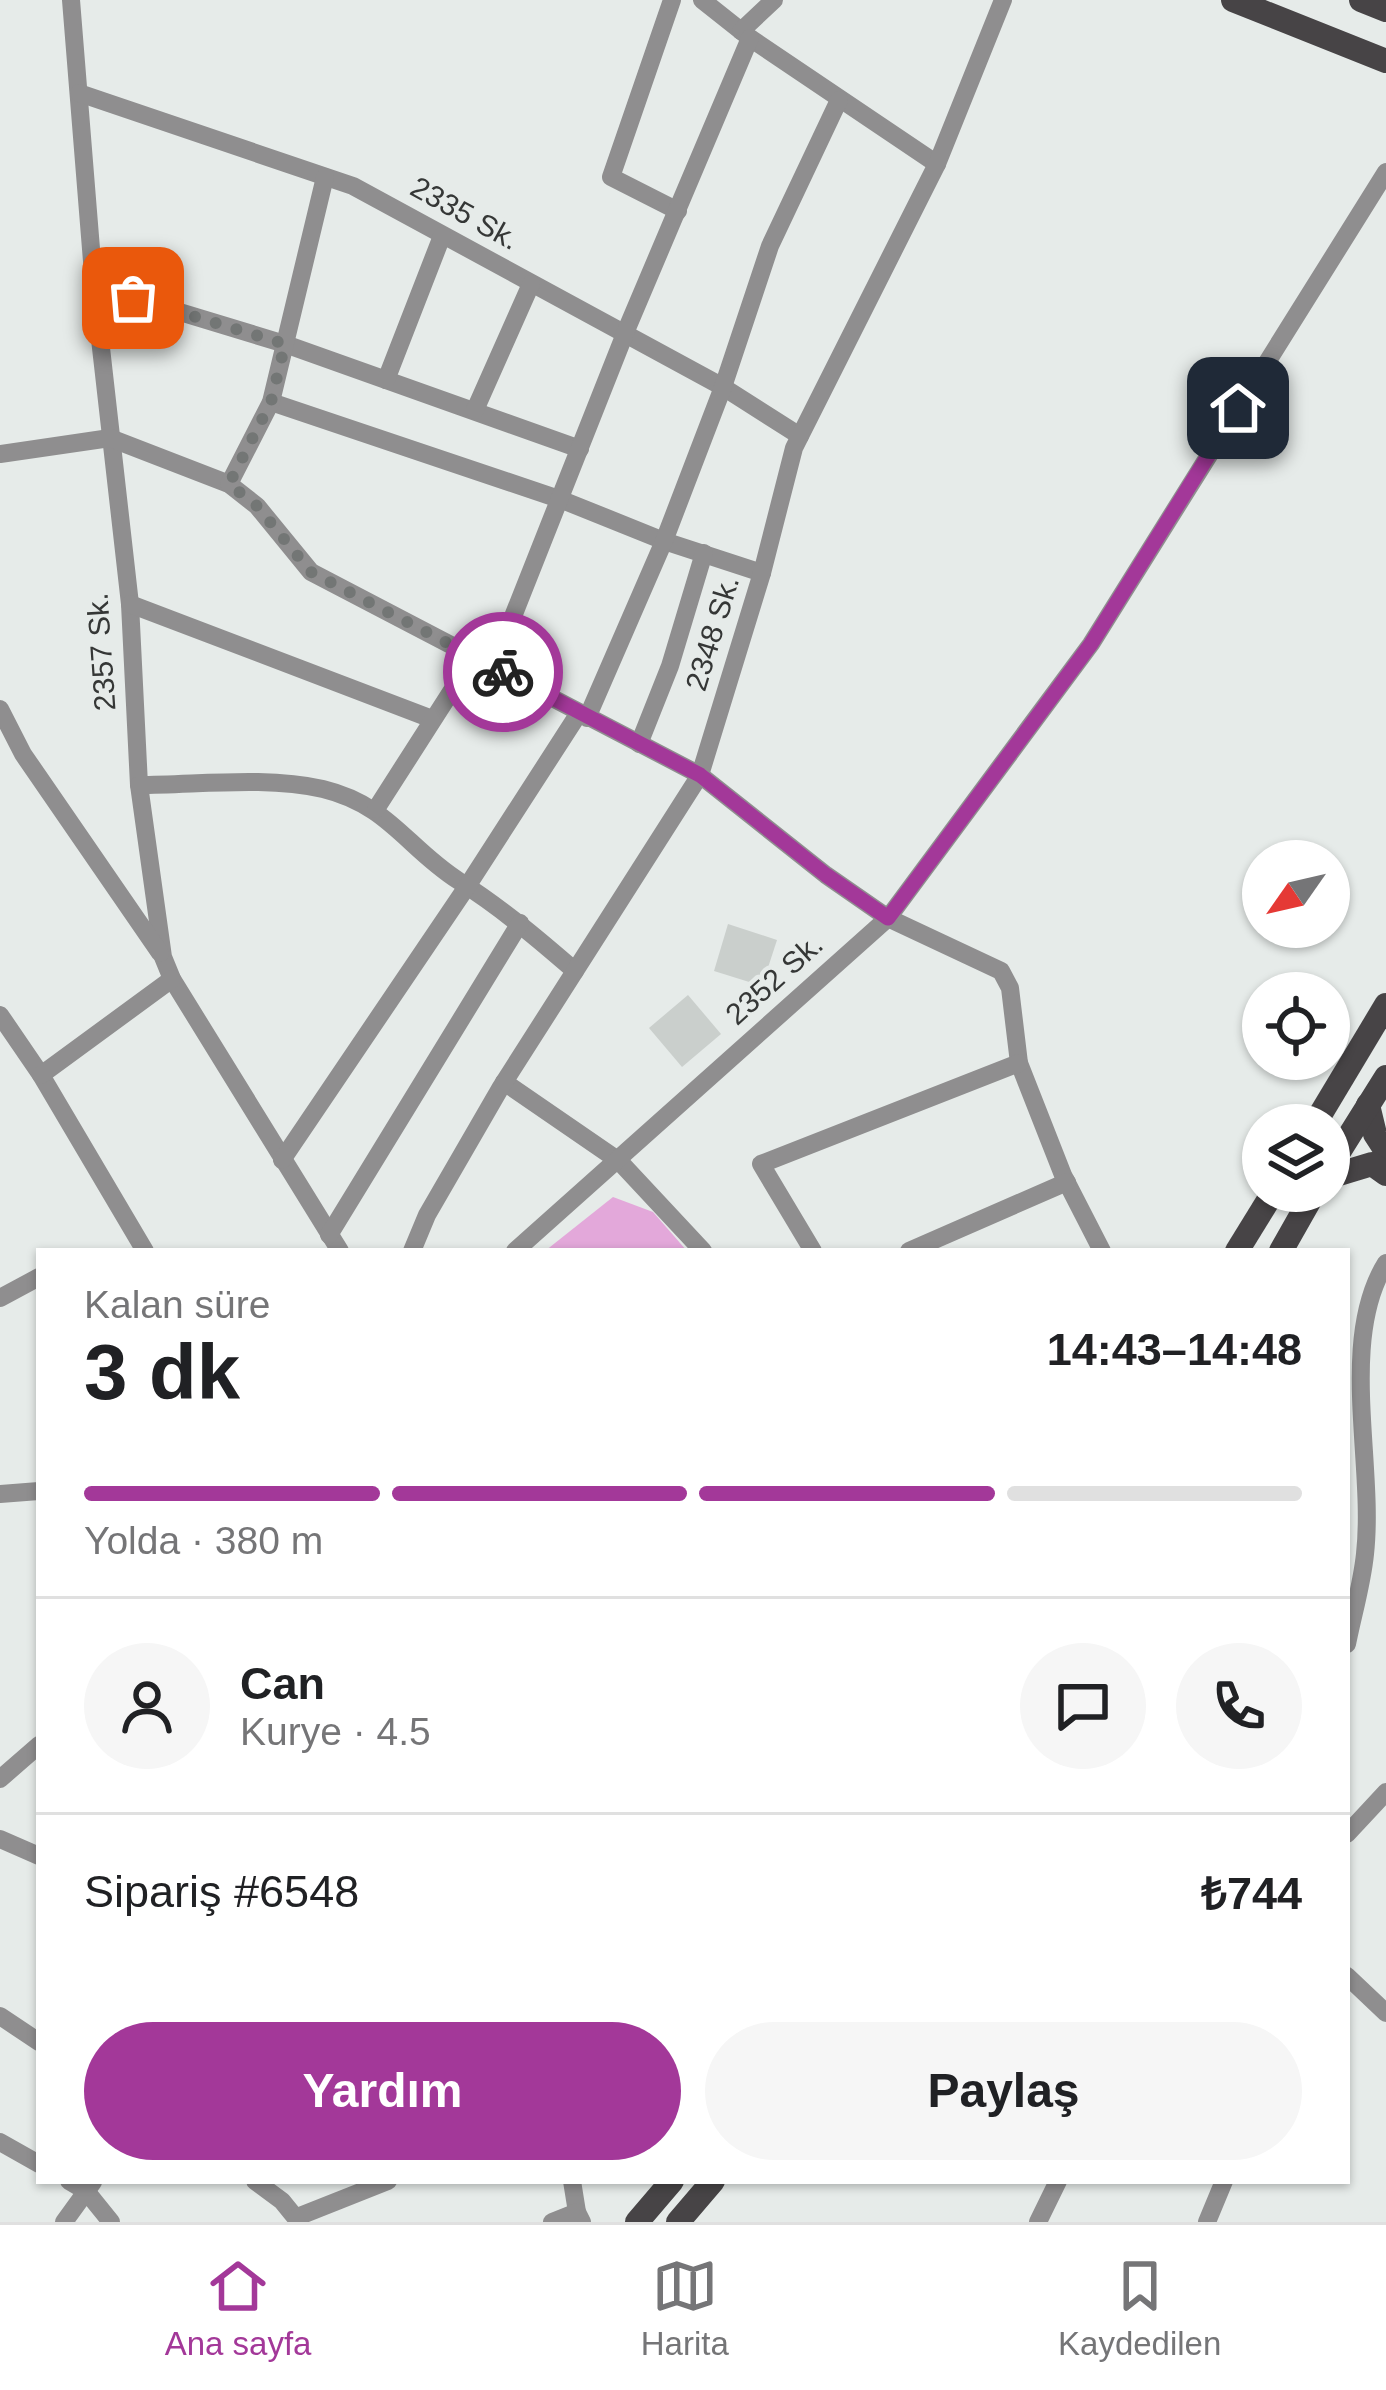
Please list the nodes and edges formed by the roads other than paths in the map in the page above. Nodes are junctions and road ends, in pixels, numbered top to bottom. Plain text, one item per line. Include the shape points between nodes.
1 (71, 0) edge
2 (672, 0) edge
3 (701, 0) edge
4 (774, 0) edge
5 (1004, 0) edge
6 (1233, 0) edge
7 (1360, 0) edge
8 (1386, 10) edge
9 (745, 34) junction
10 (1386, 61) edge
11 (79, 93) junction
12 (838, 100) junction
13 (937, 164) junction
14 (1386, 172) edge
15 (325, 177) junction
16 (678, 211) junction
17 (442, 236) junction
18 (532, 284) junction
19 (94, 286) junction
20 (627, 336) junction
21 (285, 344) junction
22 (386, 380) junction
23 (723, 387) junction
24 (271, 402) junction
25 (475, 410) junction
26 (800, 436) junction
27 (110, 438) junction
28 (580, 449) junction
29 (0, 454) edge
30 (229, 484) junction
31 (562, 500) junction
32 (664, 541) junction
33 (704, 553) junction
34 (762, 573) junction
35 (130, 604) junction
36 (474, 656) junction
37 (493, 667) junction
38 (0, 709) edge
39 (583, 715) junction
40 (432, 719) junction
41 (639, 744) junction
42 (700, 775) junction
43 (139, 785) junction
44 (376, 809) junction
45 (469, 885) junction
46 (888, 918) junction
47 (520, 923) junction
48 (163, 957) junction
49 (575, 971) junction
50 (172, 980) junction
51 (1386, 1004) edge
52 (0, 1015) edge
53 (1019, 1063) junction
54 (41, 1075) junction
55 (1386, 1077) edge
56 (504, 1082) junction
57 (1326, 1104) edge
58 (1368, 1105) junction
59 (1350, 1136) edge
60 (1382, 1159) edge
61 (282, 1160) junction
62 (619, 1161) junction
63 (1350, 1167) edge
64 (1067, 1182) junction
65 (1261, 1212) edge
66 (1303, 1212) edge
67 (334, 1243) edge
68 (141, 1248) edge
69 (413, 1248) edge
70 (518, 1248) edge
71 (701, 1248) edge
72 (811, 1248) edge
73 (916, 1248) edge
74 (1100, 1248) edge
75 (1239, 1248) edge
76 (1283, 1248) edge
77 (1386, 1263) edge
78 (36, 1279) edge
79 (0, 1298) edge
80 (36, 1491) edge
81 (0, 1494) edge
82 (1350, 1630) edge
83 (36, 1748) edge
84 (0, 1779) edge
85 (1386, 1792) edge
86 (1350, 1831) edge
87 (0, 1838) edge
88 (36, 1855) edge
89 (1350, 1979) edge
90 (1386, 2013) edge
91 (0, 2016) edge
92 (36, 2040) edge
93 (0, 2142) edge
94 (36, 2162) edge
95 (83, 2184) edge
96 (258, 2184) edge
97 (381, 2184) edge
98 (573, 2184) edge
99 (669, 2184) edge
100 (710, 2184) edge
101 (1056, 2184) edge
102 (1223, 2184) edge
103 (580, 2217) edge
104 (298, 2220) edge
105 (64, 2222) edge
106 (111, 2222) edge
107 (552, 2222) edge
108 (637, 2222) edge
109 (678, 2222) edge
110 (1037, 2222) edge
111 (1208, 2222) edge

1 - 11 street, 2357 Sk.
2 - 16 street via 611,177
3 - 9 street
4 - 9 street
5 - 13 street, 2348 Sk.
6 - 10 main road
7 - 8 main road
9 - 12 street
9 - 16 street
11 - 15 street, 2335 Sk.
11 - 19 street, 2357 Sk.
12 - 13 street
12 - 23 street via 770,246
13 - 26 street, 2348 Sk.
14 - 46 street, 2352 Sk. via 1091,644
15 - 17 street, 2335 Sk.
15 - 21 street
16 - 20 street
17 - 18 street, 2335 Sk.
17 - 22 street
18 - 20 street, 2335 Sk.
18 - 25 street
19 - 21 street
19 - 27 street, 2357 Sk.
20 - 23 street, 2335 Sk.
20 - 28 street
21 - 22 street
21 - 24 street
22 - 25 street
23 - 26 street, 2335 Sk.
23 - 32 street
24 - 30 street
24 - 31 street
25 - 28 street
26 - 34 street, 2348 Sk.
27 - 29 street
27 - 30 street
27 - 35 street, 2357 Sk.
28 - 31 street
30 - 36 street via 311,572
31 - 32 street
31 - 37 street
32 - 33 street
32 - 39 street
33 - 34 street
33 - 41 street
34 - 42 street, 2348 Sk.
35 - 40 street
35 - 43 street, 2357 Sk.
36 - 37 street
36 - 40 street
37 - 39 street
38 - 48 street
39 - 41 street
39 - 45 street
40 - 44 street
41 - 42 street
42 - 46 street
42 - 49 street, 2348 Sk.
43 - 44 street via 291,785
43 - 48 street, 2357 Sk.
44 - 45 street
45 - 47 street
45 - 61 street
46 - 53 street via 1001,971
46 - 62 street, 2352 Sk.
47 - 49 street
47 - 67 street
48 - 50 street, 2357 Sk.
49 - 56 street, 2348 Sk.
50 - 54 street
50 - 61 street, 2357 Sk.
51 - 57 main road
52 - 54 street
53 - 64 street
53 - 72 street via 761,1164
54 - 68 street
55 - 58 main road
56 - 62 street
56 - 69 street, 2348 Sk.
58 - 59 main road
58 - 60 main road
60 - 63 main road
61 - 67 street, 2357 Sk.
62 - 70 street, 2352 Sk.
62 - 71 street
64 - 73 street
64 - 74 street
65 - 75 main road
66 - 76 main road
77 - 82 street via 1370,1289 1360,1345 1366,1553
78 - 79 street
80 - 81 street
83 - 84 street
85 - 86 street
87 - 88 street
89 - 90 street
91 - 92 street
93 - 94 street
95 - 105 street
95 - 106 street
96 - 104 street
97 - 104 street
98 - 103 street
99 - 108 main road
100 - 109 main road
101 - 110 street
102 - 111 street
103 - 107 street

